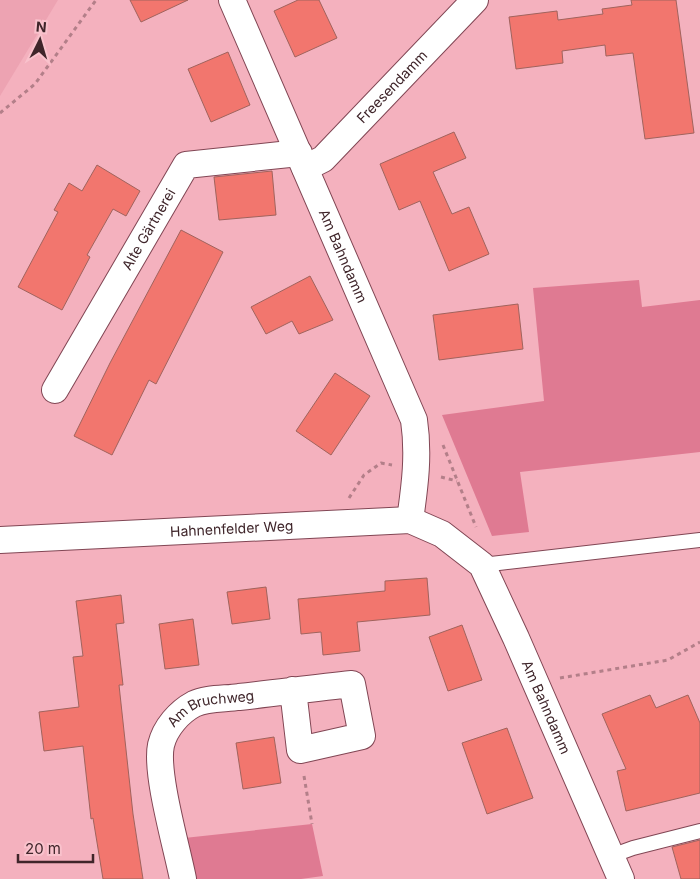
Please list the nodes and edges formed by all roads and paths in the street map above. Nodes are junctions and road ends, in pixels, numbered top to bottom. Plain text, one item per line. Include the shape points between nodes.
1 (96, 0) edge
2 (232, 0) edge
3 (475, 0) edge
4 (0, 113) edge
5 (302, 160) junction
6 (54, 390) dead end
7 (410, 520) junction
8 (0, 540) edge
9 (700, 540) edge
10 (458, 545) joint
11 (482, 565) junction
12 (700, 642) edge
13 (534, 682) junction
14 (292, 690) junction
15 (300, 750) junction
16 (312, 824) dead end
17 (700, 830) edge
18 (616, 868) edge
19 (183, 879) edge

1 - 4 path via 35,84
2 - 5 street, Am Bahndamm
3 - 5 street, Freesendamm via 324,159
5 - 6 street, Alte Gärtnerei via 186,166
5 - 7 street, Am Bahndamm via 414,420 417,470
7 - 8 street, Hahnenfelder Weg
7 - 10 street, Hahnenfelder Weg
9 - 11 lane
10 - 11 street, Am Bahndamm
11 - 13 street, Am Bahndamm
12 - 13 path via 668,660
13 - 18 street, Am Bahndamm
14 - 15 street
14 - 15 street, Am Bruchweg via 352,684 362,736
14 - 19 street, Am Bruchweg via 195,704 178,714 168,730 161,745 161,766
15 - 16 path
17 - 18 lane via 633,848

